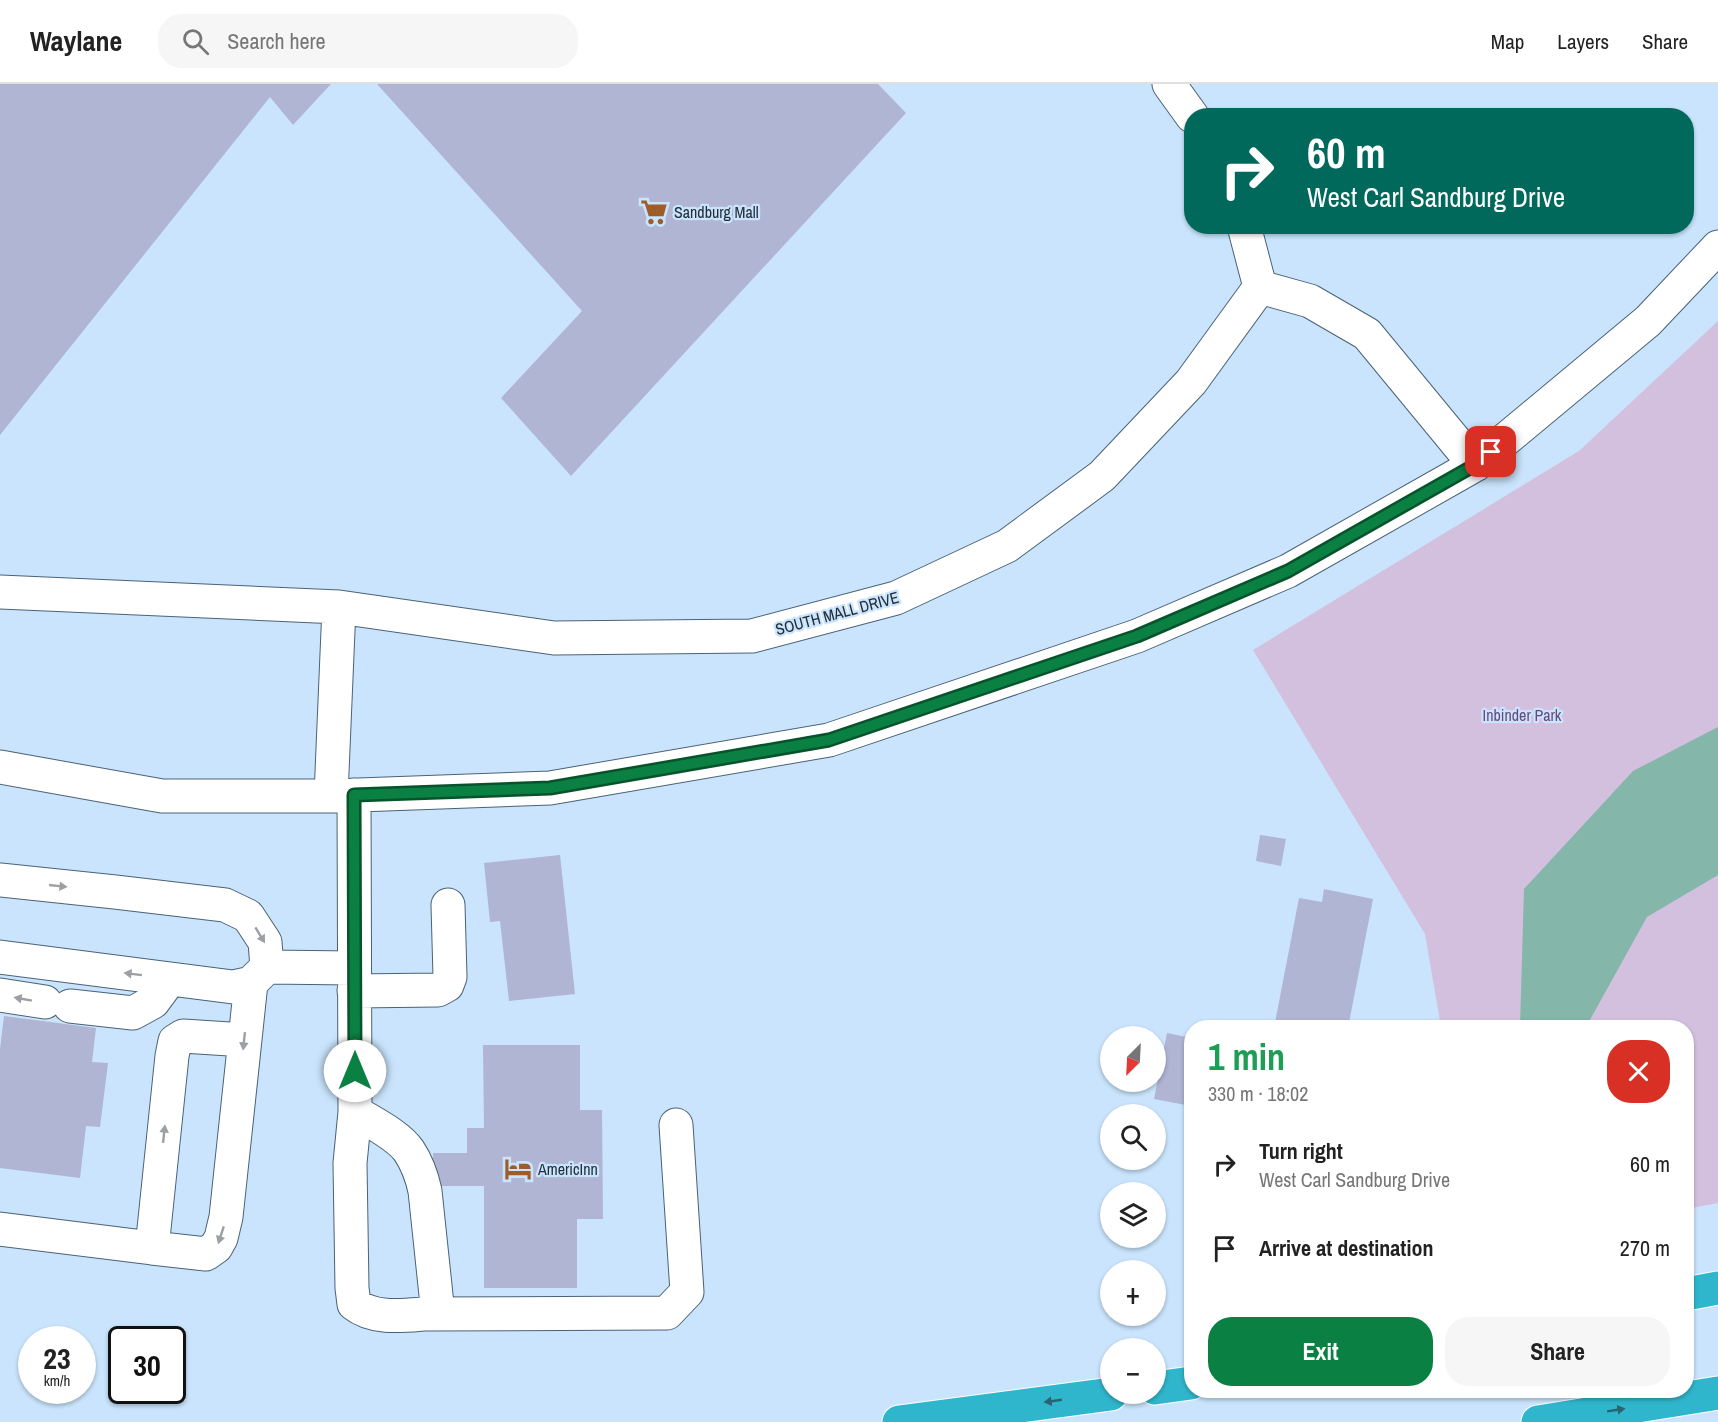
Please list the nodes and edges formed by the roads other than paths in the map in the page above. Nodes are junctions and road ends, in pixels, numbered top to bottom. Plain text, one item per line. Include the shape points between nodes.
1 (1169, 84) edge
2 (1186, 108) edge
3 (1246, 234) edge
4 (1718, 247) edge
5 (1260, 287) junction
6 (1475, 465) junction
7 (0, 592) edge
8 (339, 607) junction
9 (0, 767) edge
10 (342, 795) junction
11 (0, 880) edge
12 (448, 905) dead end
13 (0, 957) edge
14 (259, 975) junction
15 (170, 979) junction
16 (354, 980) junction
17 (0, 995) edge
18 (244, 1040) junction
19 (355, 1112) junction
20 (676, 1125) dead end
21 (0, 1229) edge
22 (152, 1248) junction
23 (1718, 1288) edge
24 (1694, 1292) edge
25 (438, 1314) junction
26 (1184, 1384) edge
27 (1166, 1386) edge
28 (1718, 1394) edge
29 (1100, 1395) edge
30 (1692, 1398) edge
31 (1694, 1398) edge
32 (899, 1422) edge
33 (1538, 1422) edge

1 - 2 street
3 - 5 street
4 - 6 street via 1648,321
5 - 6 street via 1310,301 1367,334
5 - 8 street, SOUTH MALL DRIVE via 1191,382 1102,476 1007,546 896,598 752,636 554,638
6 - 10 street via 1288,571 1137,636 829,740 550,788
7 - 8 street, SOUTH MALL DRIVE
8 - 10 street
9 - 10 street via 162,796
10 - 16 street
11 -> 14 street via 225,905 248,916 265,942
12 - 16 street via 447,986 438,990
15 -> 13 street
14 - 15 street via 233,987
14 - 16 street
14 - 18 street
15 -> 17 street via 153,1002 133,1013
16 - 19 street
18 -> 22 street via 221,1238 206,1254
22 -> 18 street via 175,1041 183,1036
19 - 25 street via 409,1150 420,1173
19 - 25 street via 350,1163 354,1304 362,1311 393,1316
20 - 25 street via 687,1292 667,1313
21 - 22 street
23 - 24 highway
26 - 27 highway
31 -> 28 highway
29 -> 32 highway
33 -> 30 highway

